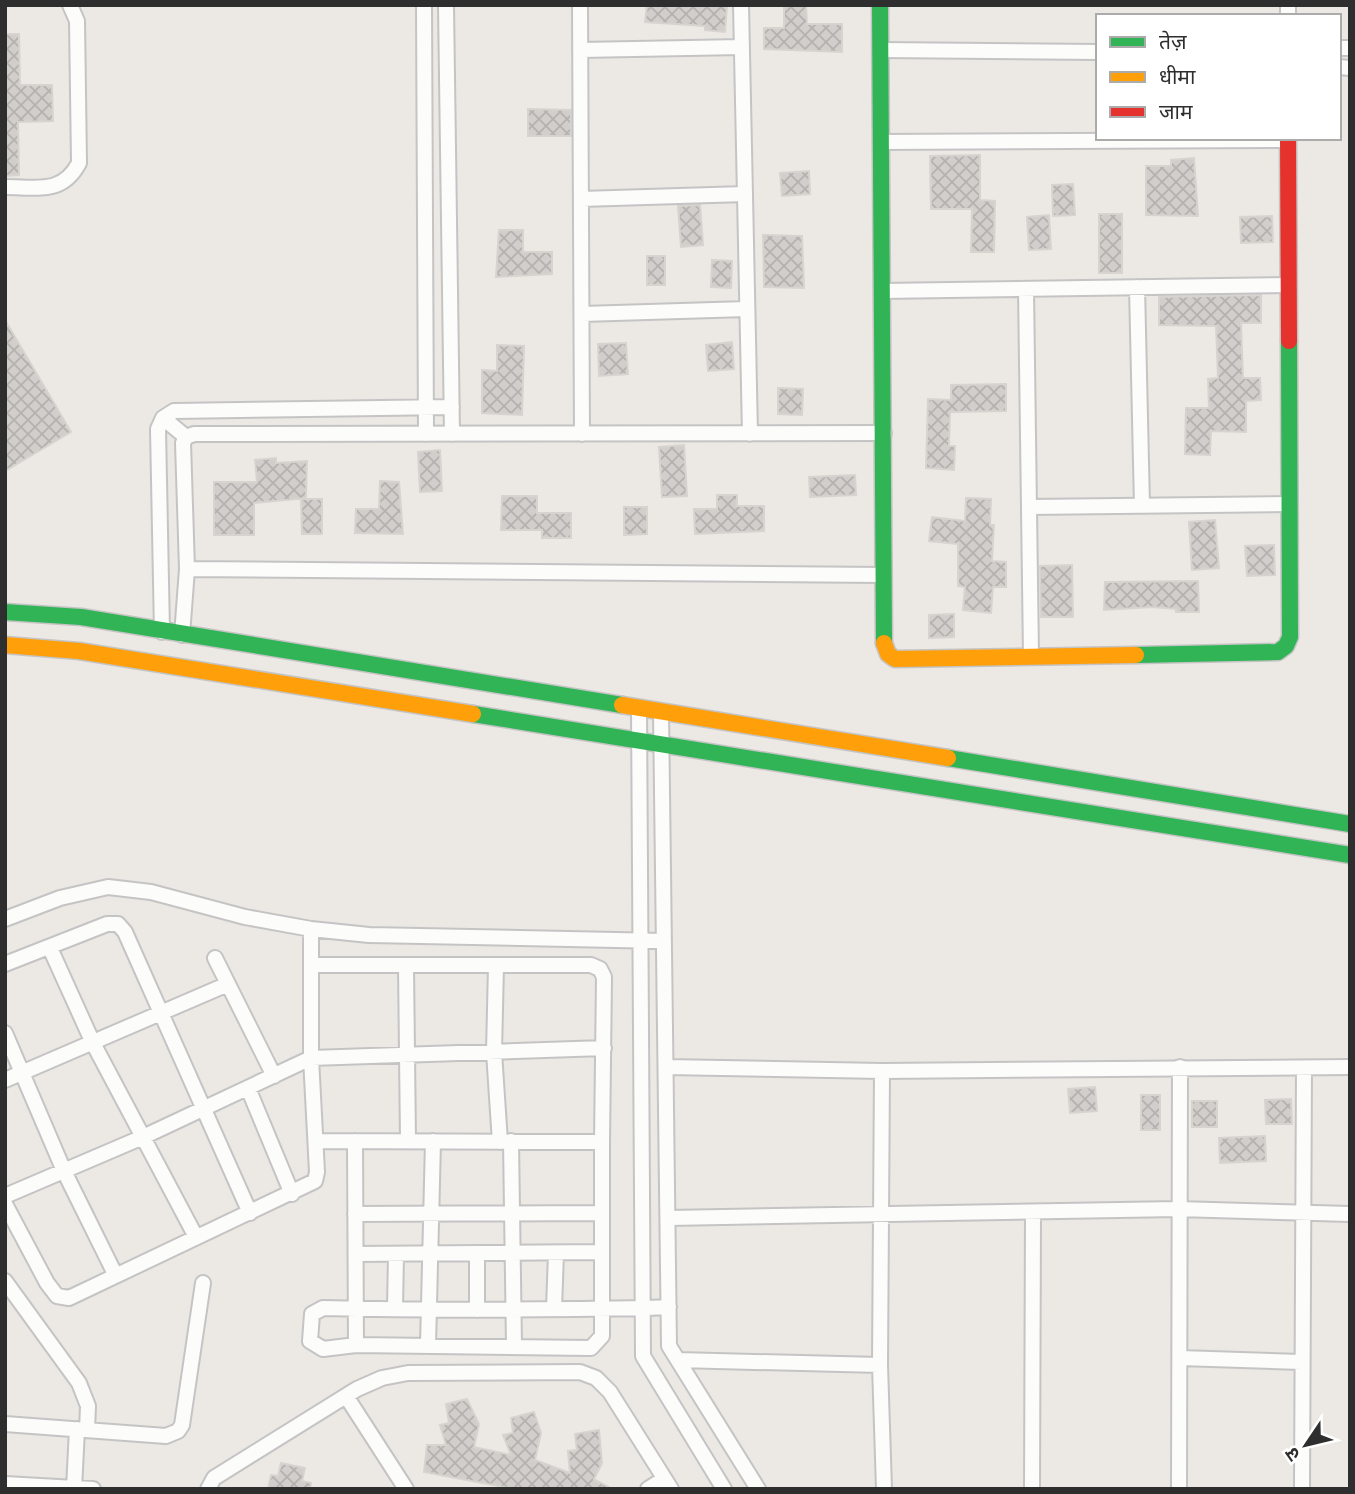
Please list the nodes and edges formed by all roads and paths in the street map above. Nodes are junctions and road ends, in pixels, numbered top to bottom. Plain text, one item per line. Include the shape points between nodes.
1 (70, 5) edge
2 (424, 5) edge
3 (446, 5) edge
4 (580, 5) edge
5 (741, 5) edge
6 (880, 5) edge
7 (742, 47) junction
8 (580, 50) junction
9 (880, 50) junction
10 (1096, 52) edge
11 (1152, 140) edge
12 (1288, 140) edge
13 (881, 142) junction
14 (5, 187) edge
15 (745, 194) junction
16 (581, 199) junction
17 (1289, 285) junction
18 (1137, 287) junction
19 (1026, 289) junction
20 (882, 291) junction
21 (747, 309) junction
22 (582, 314) junction
23 (426, 407) junction
24 (452, 407) junction
25 (163, 418) junction
26 (750, 433) junction
27 (884, 433) junction
28 (426, 434) junction
29 (452, 434) junction
30 (582, 434) junction
31 (186, 437) junction
32 (1290, 504) junction
33 (1142, 506) junction
34 (1029, 507) junction
35 (187, 569) junction
36 (884, 575) junction
37 (5, 612) edge
38 (162, 632) junction
39 (182, 635) junction
40 (5, 645) edge
41 (1031, 655) junction
42 (639, 708) junction
43 (661, 712) junction
44 (640, 741) junction
45 (661, 744) junction
46 (1350, 824) edge
47 (1350, 855) edge
48 (5, 919) edge
49 (312, 929) junction
50 (640, 939) junction
51 (664, 941) junction
52 (50, 948) junction
53 (215, 958) dead end
54 (5, 964) edge
55 (312, 965) junction
56 (406, 965) junction
57 (496, 966) junction
58 (228, 984) junction
59 (162, 1013) junction
60 (5, 1033) edge
61 (93, 1043) junction
62 (604, 1048) junction
63 (494, 1052) junction
64 (406, 1055) junction
65 (311, 1058) junction
66 (1350, 1066) edge
67 (666, 1067) junction
68 (1180, 1067) junction
69 (1304, 1068) junction
70 (882, 1071) junction
71 (22, 1073) junction
72 (274, 1076) junction
73 (5, 1080) edge
74 (248, 1088) junction
75 (202, 1108) junction
76 (143, 1137) junction
77 (316, 1141) junction
78 (355, 1141) junction
79 (408, 1141) junction
80 (433, 1141) junction
81 (506, 1141) junction
82 (602, 1142) junction
83 (64, 1171) junction
84 (292, 1194) junction
85 (5, 1196) edge
86 (5, 1204) edge
87 (1178, 1209) junction
88 (250, 1213) junction
89 (431, 1213) junction
90 (512, 1213) junction
91 (602, 1213) junction
92 (1033, 1213) junction
93 (1304, 1213) junction
94 (355, 1214) junction
95 (882, 1214) junction
96 (1350, 1214) edge
97 (668, 1218) junction
98 (197, 1237) junction
99 (556, 1252) junction
100 (602, 1252) junction
101 (356, 1254) junction
102 (396, 1254) junction
103 (430, 1254) junction
104 (477, 1254) junction
105 (513, 1255) junction
106 (115, 1274) junction
107 (5, 1281) edge
108 (203, 1283) dead end
109 (669, 1307) junction
110 (602, 1308) junction
111 (356, 1309) junction
112 (395, 1309) junction
113 (554, 1309) junction
114 (642, 1309) junction
115 (429, 1310) junction
116 (477, 1310) junction
117 (513, 1310) junction
118 (356, 1345) junction
119 (428, 1346) junction
120 (514, 1346) junction
121 (1180, 1358) junction
122 (678, 1360) junction
123 (1301, 1362) junction
124 (880, 1365) junction
125 (346, 1396) junction
126 (5, 1424) edge
127 (82, 1429) junction
128 (5, 1483) edge
129 (668, 1484) edge
130 (74, 1488) edge
131 (93, 1489) edge
132 (208, 1489) edge
133 (406, 1489) edge
134 (648, 1489) edge
135 (724, 1489) edge
136 (758, 1489) edge
137 (884, 1489) edge
138 (1032, 1489) edge
139 (1179, 1489) edge
140 (1302, 1489) edge

1 - 14 street via 77,21 79,163 71,178 54,187
2 - 23 street
3 - 24 street
4 - 8 street
5 - 7 street
6 - 9 street
7 - 8 street
7 - 15 street
8 - 16 street
9 - 10 street
9 - 13 street
11 - 13 street
12 - 17 street
13 - 20 street
15 - 16 street
15 - 21 street
16 - 22 street
17 - 18 street
17 - 32 street
18 - 19 street
18 - 33 street
19 - 20 street
19 - 34 street
20 - 27 street
21 - 22 street
21 - 26 street
22 - 30 street
23 - 24 street
23 - 25 street via 174,411
23 - 28 street
24 - 29 street
25 - 31 street
25 - 38 street via 158,429
26 - 27 street
26 - 30 street
27 - 36 street
28 - 29 street
28 - 31 street
29 - 30 street
31 - 35 street
32 - 33 street
32 - 41 street via 1290,637 1278,652
33 - 34 street
34 - 41 street
35 - 36 street
35 - 39 street
36 - 41 street via 884,646 895,659
37 - 38 street via 81,617
38 - 39 street
39 - 42 street
40 - 44 street via 79,651
42 - 43 street
42 - 44 street
43 - 45 street
43 - 46 street
44 - 45 street
44 - 50 street
45 - 47 street
45 - 51 street
48 - 49 street via 60,898 108,887 151,892
49 - 50 street via 369,935
49 - 55 street
50 - 51 street
50 - 114 street
51 - 67 street
52 - 54 street
52 - 59 street via 107,924 118,924
52 - 61 street
53 - 58 street
55 - 56 street
55 - 65 street
56 - 57 street
56 - 64 street
57 - 62 street via 591,965 600,969 604,977
57 - 63 street
58 - 59 street
58 - 72 street
59 - 61 street
59 - 75 street
60 - 71 street
61 - 71 street
61 - 76 street
62 - 63 street
62 - 82 street
63 - 64 street
63 - 81 street
64 - 65 street
64 - 79 street
65 - 72 street
65 - 77 street
66 - 69 street
67 - 70 street
67 - 97 street
68 - 69 street
68 - 70 street
68 - 87 street
69 - 93 street
70 - 95 street
71 - 73 street
71 - 83 street
72 - 74 street
74 - 75 street
74 - 84 street
75 - 76 street
75 - 88 street
76 - 83 street
76 - 98 street
77 - 78 street
77 - 84 street via 315,1181
78 - 79 street
78 - 94 street
79 - 80 street
80 - 81 street
80 - 89 street
81 - 82 street
81 - 90 street
82 - 91 street
83 - 85 street
83 - 106 street
84 - 88 street
86 - 106 street via 57,1296 69,1298
87 - 92 street
87 - 93 street
87 - 121 street
88 - 98 street
89 - 90 street
89 - 94 street
89 - 103 street
90 - 91 street
90 - 105 street
91 - 100 street
92 - 95 street
92 - 138 street
93 - 96 street
93 - 123 street
94 - 101 street
95 - 97 street
95 - 124 street
97 - 109 street
98 - 106 street
99 - 100 street
99 - 105 street
99 - 113 street
100 - 110 street
101 - 102 street
101 - 111 street
102 - 103 street
102 - 112 street
103 - 104 street
103 - 115 street
104 - 105 street
104 - 116 street
105 - 117 street
107 - 127 street via 79,1383 88,1406
108 - 127 street via 178,1432 166,1436
109 - 114 street
109 - 122 street via 669,1346
110 - 113 street
110 - 114 street
110 - 120 street via 602,1336 592,1348
111 - 112 street
111 - 118 street
111 - 118 street via 323,1308 312,1314 310,1341 316,1348
112 - 115 street
113 - 117 street
114 - 135 street via 643,1356
115 - 116 street
115 - 119 street
116 - 117 street
117 - 120 street
118 - 119 street
119 - 120 street
121 - 123 street
121 - 139 street
122 - 124 street
122 - 136 street
123 - 140 street
124 - 137 street
125 - 129 street via 382,1378 408,1373 580,1372 596,1378 610,1392
125 - 132 street via 214,1478
125 - 133 street
126 - 127 street
127 - 130 street
128 - 130 street
129 - 134 street
130 - 131 street

